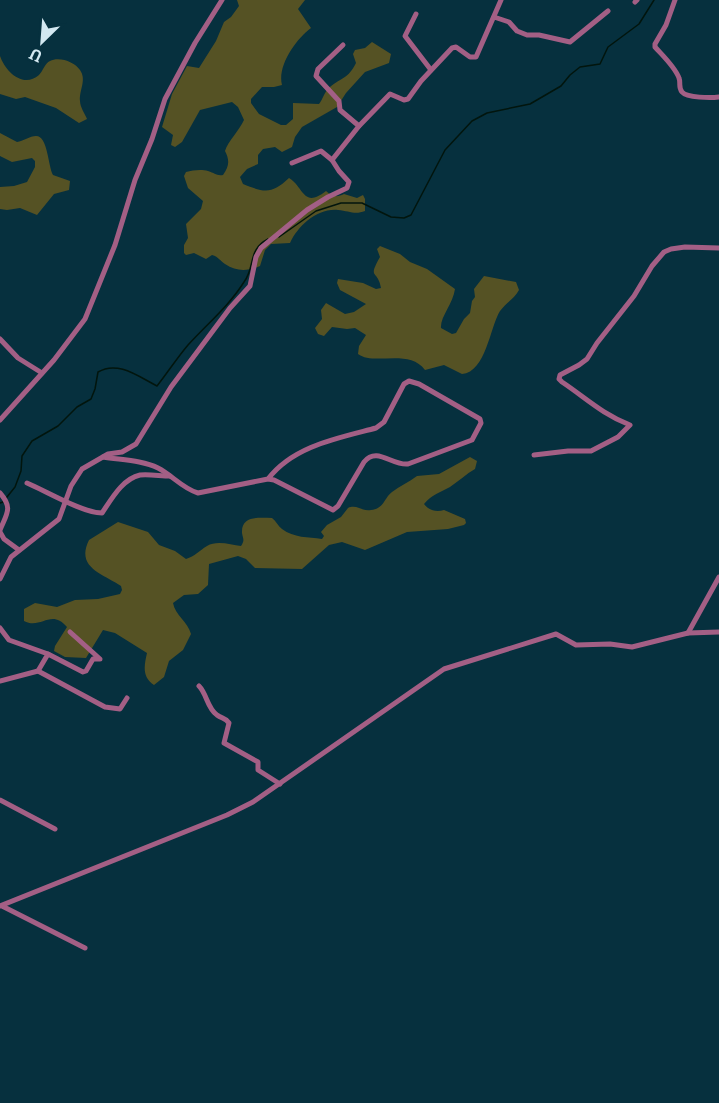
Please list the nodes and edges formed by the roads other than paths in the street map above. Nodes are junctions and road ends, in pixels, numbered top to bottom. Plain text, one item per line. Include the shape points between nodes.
1 (222, 0) edge
2 (501, 0) edge
3 (675, 0) edge
4 (608, 11) dead end
5 (416, 14) dead end
6 (494, 17) junction
7 (343, 45) dead end
8 (431, 70) junction
9 (719, 98) edge
10 (359, 126) junction
11 (332, 160) junction
12 (292, 163) dead end
13 (719, 248) edge
14 (0, 339) edge
15 (42, 373) junction
16 (0, 420) edge
17 (534, 455) dead end
18 (102, 457) junction
19 (171, 476) junction
20 (268, 479) junction
21 (27, 483) dead end
22 (1, 494) edge
23 (67, 500) junction
24 (0, 531) edge
25 (19, 550) junction
26 (719, 577) edge
27 (0, 579) edge
28 (0, 628) edge
29 (70, 632) dead end
30 (719, 632) edge
31 (688, 633) junction
32 (48, 654) junction
33 (38, 671) junction
34 (0, 681) edge
35 (199, 686) dead end
36 (127, 698) dead end
37 (280, 784) junction
38 (0, 800) edge
39 (55, 829) dead end
40 (0, 906) edge
41 (85, 948) dead end

1 - 15 street via 165,99 115,246 87,313
2 - 6 street
3 - 9 street via 655,47 676,73 685,94
4 - 6 street via 570,42 527,35
5 - 8 street via 405,36
6 - 8 street via 476,57 453,47
7 - 10 street via 318,69 316,76 339,101 340,110
8 - 10 street via 408,99 390,94
10 - 11 street
11 - 12 street via 321,152
11 - 18 street via 349,182 347,188 313,206 261,248 250,286 171,387 136,444
13 - 17 street via 685,247 664,252 587,358 560,375 562,382 601,411 630,424 624,431 591,451
14 - 15 street via 18,358
15 - 16 street
18 - 19 street via 145,464
18 - 23 street via 82,469
19 - 20 street via 201,494
19 - 23 street via 134,478 112,496 102,513
20 - 20 street via 335,510 369,457 376,455 408,464 472,440 480,419 408,381 384,422 376,428 308,448 276,468
21 - 23 street
22 - 24 street via 9,508
23 - 25 street via 56,522
24 - 25 street
25 - 27 street
26 - 31 street
28 - 32 street via 9,640
29 - 32 street via 100,659 93,659 83,672
30 - 31 street
31 - 37 street via 632,647 576,645 556,634 444,669
32 - 33 street
33 - 34 street
33 - 36 street via 105,707 120,709
35 - 37 street via 218,716 229,723 224,743 258,762 258,770
37 - 40 street via 228,815
38 - 39 street
40 - 41 street

